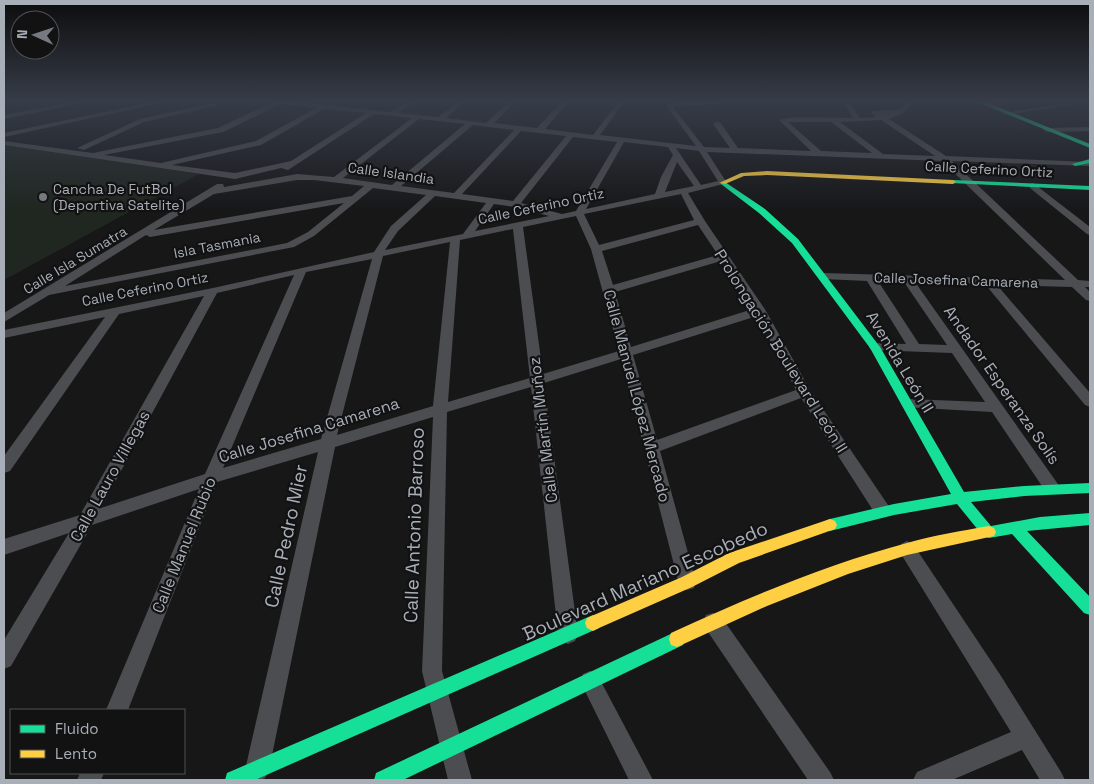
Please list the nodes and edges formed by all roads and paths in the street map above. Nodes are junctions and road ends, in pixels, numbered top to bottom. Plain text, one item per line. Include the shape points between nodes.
1 (109, 138) edge
2 (173, 138) edge
3 (268, 138) edge
4 (333, 138) edge
5 (391, 138) edge
6 (453, 138) edge
7 (511, 138) edge
8 (568, 138) edge
9 (603, 138) edge
10 (693, 138) edge
11 (726, 138) edge
12 (801, 138) edge
13 (856, 138) edge
14 (912, 138) edge
15 (1067, 138) edge
16 (622, 139) junction
17 (4, 143) edge
18 (670, 145) junction
19 (1090, 146) edge
20 (702, 149) junction
21 (735, 150) junction
22 (83, 152) junction
23 (819, 154) junction
24 (676, 156) junction
25 (882, 156) junction
26 (944, 158) junction
27 (1090, 163) edge
28 (292, 164) junction
29 (1075, 164) joint
30 (158, 166) junction
31 (236, 176) junction
32 (337, 179) junction
33 (264, 183) junction
34 (723, 183) junction
35 (968, 183) junction
36 (372, 184) junction
37 (1033, 186) junction
38 (393, 188) junction
39 (699, 188) junction
40 (1090, 188) edge
41 (214, 191) junction
42 (683, 191) junction
43 (433, 193) junction
44 (456, 196) junction
45 (659, 196) junction
46 (356, 198) junction
47 (492, 201) junction
48 (515, 204) junction
49 (579, 213) junction
50 (563, 217) junction
51 (700, 221) junction
52 (518, 227) junction
53 (1090, 232) edge
54 (142, 236) junction
55 (461, 238) junction
56 (596, 249) junction
57 (378, 254) junction
58 (723, 257) junction
59 (302, 270) junction
60 (823, 276) junction
61 (870, 277) junction
62 (907, 278) junction
63 (988, 281) junction
64 (1075, 284) junction
65 (1090, 284) edge
66 (609, 290) junction
67 (214, 291) junction
68 (49, 292) junction
69 (1090, 298) edge
70 (116, 310) junction
71 (760, 311) junction
72 (4, 318) edge
73 (4, 334) edge
74 (876, 347) junction
75 (915, 348) junction
76 (956, 350) junction
77 (627, 352) junction
78 (538, 380) junction
79 (804, 392) junction
80 (1090, 402) edge
81 (908, 404) junction
82 (996, 407) junction
83 (440, 409) junction
84 (328, 442) junction
85 (651, 448) junction
86 (4, 467) edge
87 (211, 478) junction
88 (1052, 487) junction
89 (1090, 488) edge
90 (960, 498) junction
91 (882, 510) junction
92 (1090, 519) edge
93 (85, 521) junction
94 (1014, 527) junction
95 (988, 532) junction
96 (4, 547) edge
97 (907, 549) junction
98 (686, 582) junction
99 (1090, 608) edge
100 (713, 622) junction
101 (568, 634) junction
102 (4, 659) edge
103 (590, 681) junction
104 (437, 691) junction
105 (117, 709) edge
106 (1027, 737) junction
107 (451, 747) junction
108 (257, 770) junction
109 (234, 780) edge
110 (383, 780) edge
111 (460, 780) edge
112 (641, 780) edge
113 (822, 780) edge
114 (925, 780) edge
115 (1053, 780) edge

1 - 22 street
2 - 22 street
3 - 30 street via 258,143
4 - 28 street
5 - 32 street
6 - 38 street
7 - 44 street
8 - 48 street
9 - 16 street
10 - 20 street
11 - 21 street
12 - 23 street
13 - 25 street
14 - 26 street
15 - 19 street
16 - 18 street
16 - 49 street
17 - 22 street
18 - 20 street
18 - 24 street
20 - 21 street
20 - 34 street
21 - 23 street
22 - 30 street
23 - 25 street
24 - 39 street
24 - 45 street
25 - 26 street
26 - 29 street
26 - 35 street
27 - 29 street
28 - 31 street
28 - 33 street
30 - 31 street
31 - 41 street, Calle Isla Sumatra
32 - 33 street, Calle Islandia via 302,177
32 - 36 street, Calle Islandia
33 - 41 street, Calle Islandia
34 - 35 street, Calle Ceferino Ortiz via 754,173
34 - 39 street, Calle Ceferino Ortiz
34 - 60 street, Avenida León II via 781,227
35 - 37 street, Calle Ceferino Ortiz
35 - 64 street
36 - 38 street, Calle Islandia
36 - 46 street, Isla Tasmania
37 - 40 street, Calle Ceferino Ortiz
37 - 53 street
38 - 43 street, Calle Islandia
39 - 42 street, Calle Ceferino Ortiz
41 - 54 street, Calle Isla Sumatra
42 - 45 street, Calle Ceferino Ortiz
42 - 51 street, Prolongación Boulevard León II
43 - 44 street, Calle Islandia
43 - 57 street, Calle Pedro Mier via 389,235
44 - 47 street, Calle Islandia
45 - 49 street, Calle Ceferino Ortiz
46 - 54 street
46 - 68 street, Isla Tasmania via 311,234 282,248
47 - 48 street, Calle Islandia
47 - 55 street
48 - 50 street, Calle Islandia
49 - 50 street, Calle Ceferino Ortiz
49 - 56 street, Calle Manuel López Mercado
50 - 52 street, Calle Ceferino Ortiz
51 - 56 street
51 - 58 street, Prolongación Boulevard León II
52 - 55 street, Calle Ceferino Ortiz
52 - 78 street, Calle Martín Muñoz
54 - 68 street, Calle Isla Sumatra
55 - 57 street, Calle Ceferino Ortiz
55 - 83 street, Calle Antonio Barroso
56 - 66 street, Calle Manuel López Mercado
57 - 59 street, Calle Ceferino Ortiz
57 - 84 street, Calle Pedro Mier
58 - 66 street
58 - 71 street, Prolongación Boulevard León II
59 - 67 street, Calle Ceferino Ortiz
59 - 87 street, Calle Manuel Rubio
60 - 61 street, Calle Josefina Camarena
60 - 74 street, Avenida León II
61 - 62 street, Calle Josefina Camarena
61 - 75 street
62 - 63 street, Calle Josefina Camarena
62 - 76 street, Andador Esperanza Solís
63 - 64 street, Calle Josefina Camarena
63 - 80 street
64 - 65 street, Calle Josefina Camarena
64 - 69 street
66 - 77 street, Calle Manuel López Mercado
67 - 70 street, Calle Ceferino Ortiz
67 - 93 street, Calle Lauro Villegas
68 - 72 street, Calle Isla Sumatra
70 - 73 street, Calle Ceferino Ortiz
70 - 86 street
71 - 77 street, Calle Josefina Camarena
71 - 79 street, Prolongación Boulevard León II
74 - 75 street
74 - 81 street, Avenida León II
75 - 76 street
76 - 82 street, Andador Esperanza Solís
77 - 78 street, Calle Josefina Camarena
77 - 85 street, Calle Manuel López Mercado
78 - 83 street, Calle Josefina Camarena
78 - 101 street, Calle Martín Muñoz
79 - 85 street
79 - 91 street, Prolongación Boulevard León II
81 - 82 street
81 - 90 street, Avenida León II
82 - 88 street, Andador Esperanza Solís
83 - 84 street, Calle Josefina Camarena
83 - 104 street, Calle Antonio Barroso via 432,652
84 - 87 street, Calle Josefina Camarena
84 - 108 street, Calle Pedro Mier
85 - 98 street, Calle Manuel López Mercado
87 - 93 street, Calle Josefina Camarena
87 - 105 street, Calle Manuel Rubio
88 - 89 street, Boulevard Mariano Escobedo
88 - 90 street, Boulevard Mariano Escobedo
90 - 91 street, Boulevard Mariano Escobedo
90 - 95 street, Avenida León II
91 - 98 street, Boulevard Mariano Escobedo via 740,555
92 - 94 street
93 - 96 street, Calle Josefina Camarena
93 - 102 street, Calle Lauro Villegas
94 - 95 street
94 - 99 street
95 - 97 street
97 - 100 street via 830,574
97 - 106 street
98 - 101 street, Boulevard Mariano Escobedo
100 - 103 street
100 - 113 street
101 - 104 street, Boulevard Mariano Escobedo
103 - 107 street
103 - 112 street
104 - 107 street, Calle Antonio Barroso
104 - 108 street, Boulevard Mariano Escobedo
106 - 114 street
106 - 115 street
107 - 110 street
107 - 111 street, Calle Antonio Barroso
108 - 109 street, Boulevard Mariano Escobedo

